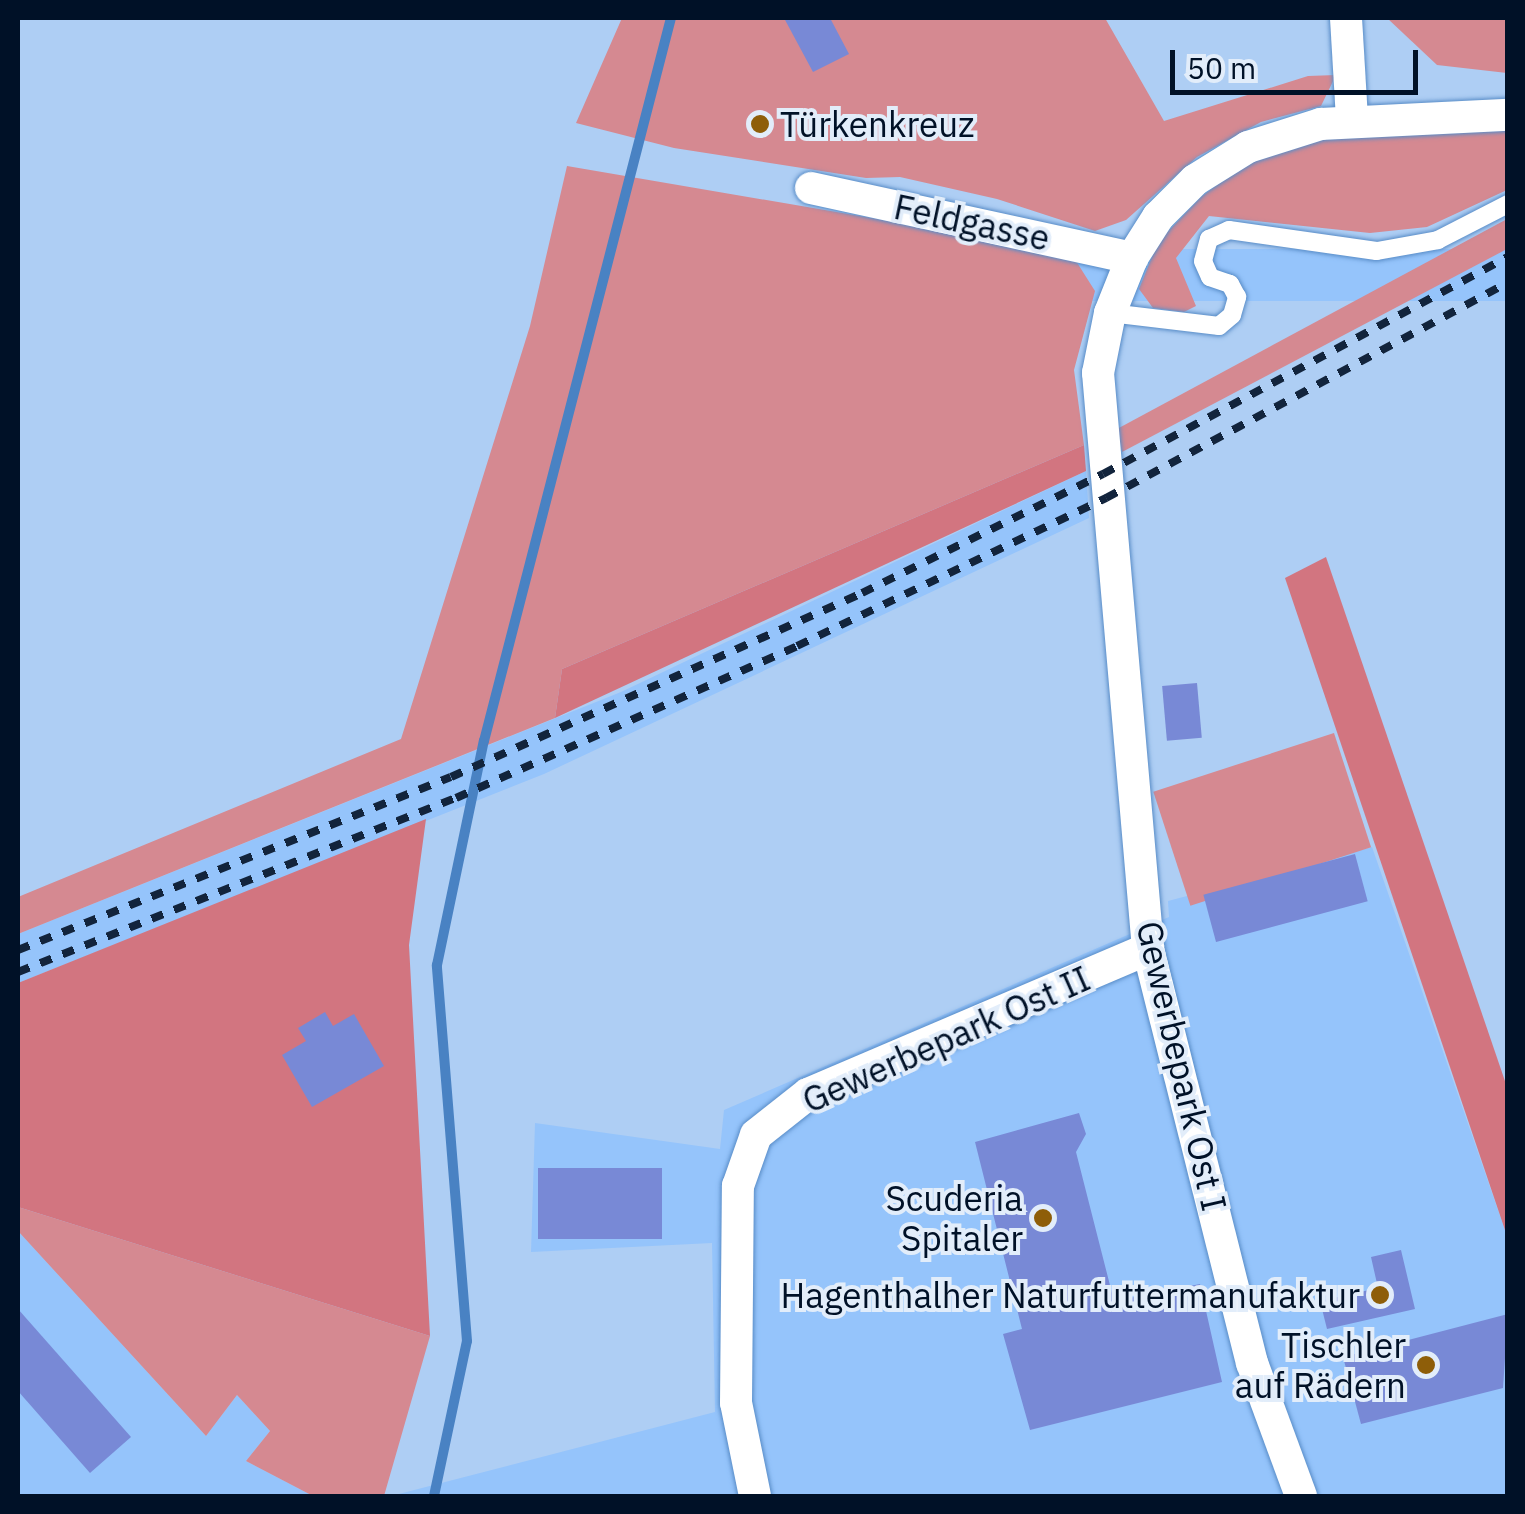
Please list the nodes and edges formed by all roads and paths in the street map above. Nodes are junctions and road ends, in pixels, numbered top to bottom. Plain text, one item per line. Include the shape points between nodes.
1 (1346, 18) edge
2 (1508, 115) edge
3 (1352, 118) junction
4 (811, 188) dead end
5 (1508, 204) edge
6 (1132, 258) junction
7 (1110, 313) junction
8 (1148, 949) junction
9 (755, 1496) edge
10 (1301, 1496) edge

1 - 3 street
2 - 3 street, Gewerbepark Ost I
3 - 6 street, Gewerbepark Ost I via 1248,146 1195,180
4 - 6 street, Feldgasse
5 - 7 lane via 1438,240 1378,252 1229,230 1208,239 1204,261 1210,277 1230,284 1237,297 1232,315 1219,326
6 - 7 street, Gewerbepark Ost I
7 - 8 street, Gewerbepark Ost I via 1098,372 1100,446
8 - 9 street, Gewerbepark Ost II via 808,1094 756,1135 738,1186 736,1404
8 - 10 street, Gewerbepark Ost I via 1252,1363

